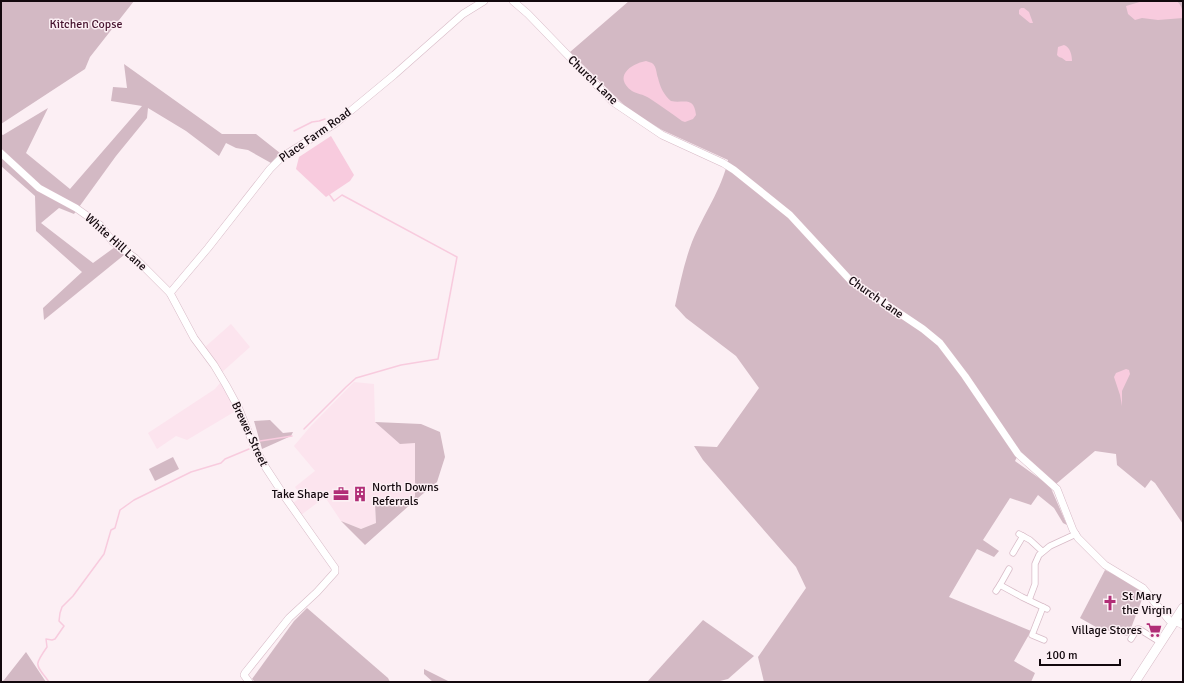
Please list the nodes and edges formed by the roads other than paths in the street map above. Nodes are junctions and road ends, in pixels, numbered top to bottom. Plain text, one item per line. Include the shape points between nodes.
1 (484, 1) edge
2 (513, 1) edge
3 (1, 153) edge
4 (170, 293) junction
5 (1076, 534) junction
6 (1042, 551) junction
7 (1013, 553) dead end
8 (1009, 569) dead end
9 (1000, 584) junction
10 (996, 591) dead end
11 (1028, 600) junction
12 (1183, 608) edge
13 (1173, 623) junction
14 (1183, 625) edge
15 (1131, 639) dead end
16 (1044, 640) dead end
17 (1160, 642) junction
18 (248, 681) edge
19 (1135, 682) edge

1 - 4 street, Place Farm Road via 463,14 336,123 282,157
2 - 5 street, Church Lane via 613,102 662,135 734,170 790,215 850,280 940,343 1018,454 1059,492
3 - 4 street, White Hill Lane via 39,188 76,208 100,225 113,242 134,258
4 - 18 street, Brewer Street via 194,338 226,385 266,468 335,568 335,572 317,592 289,618 244,675
5 - 6 street
5 - 13 street, Church Lane via 1105,565 1143,588
6 - 7 street via 1021,535
6 - 11 street via 1036,559 1035,584
8 - 9 street
9 - 10 street
9 - 11 street
11 - 16 street via 1045,608 1032,635
12 - 13 main road
13 - 14 street
13 - 17 main road
15 - 17 street via 1139,629
17 - 19 main road

